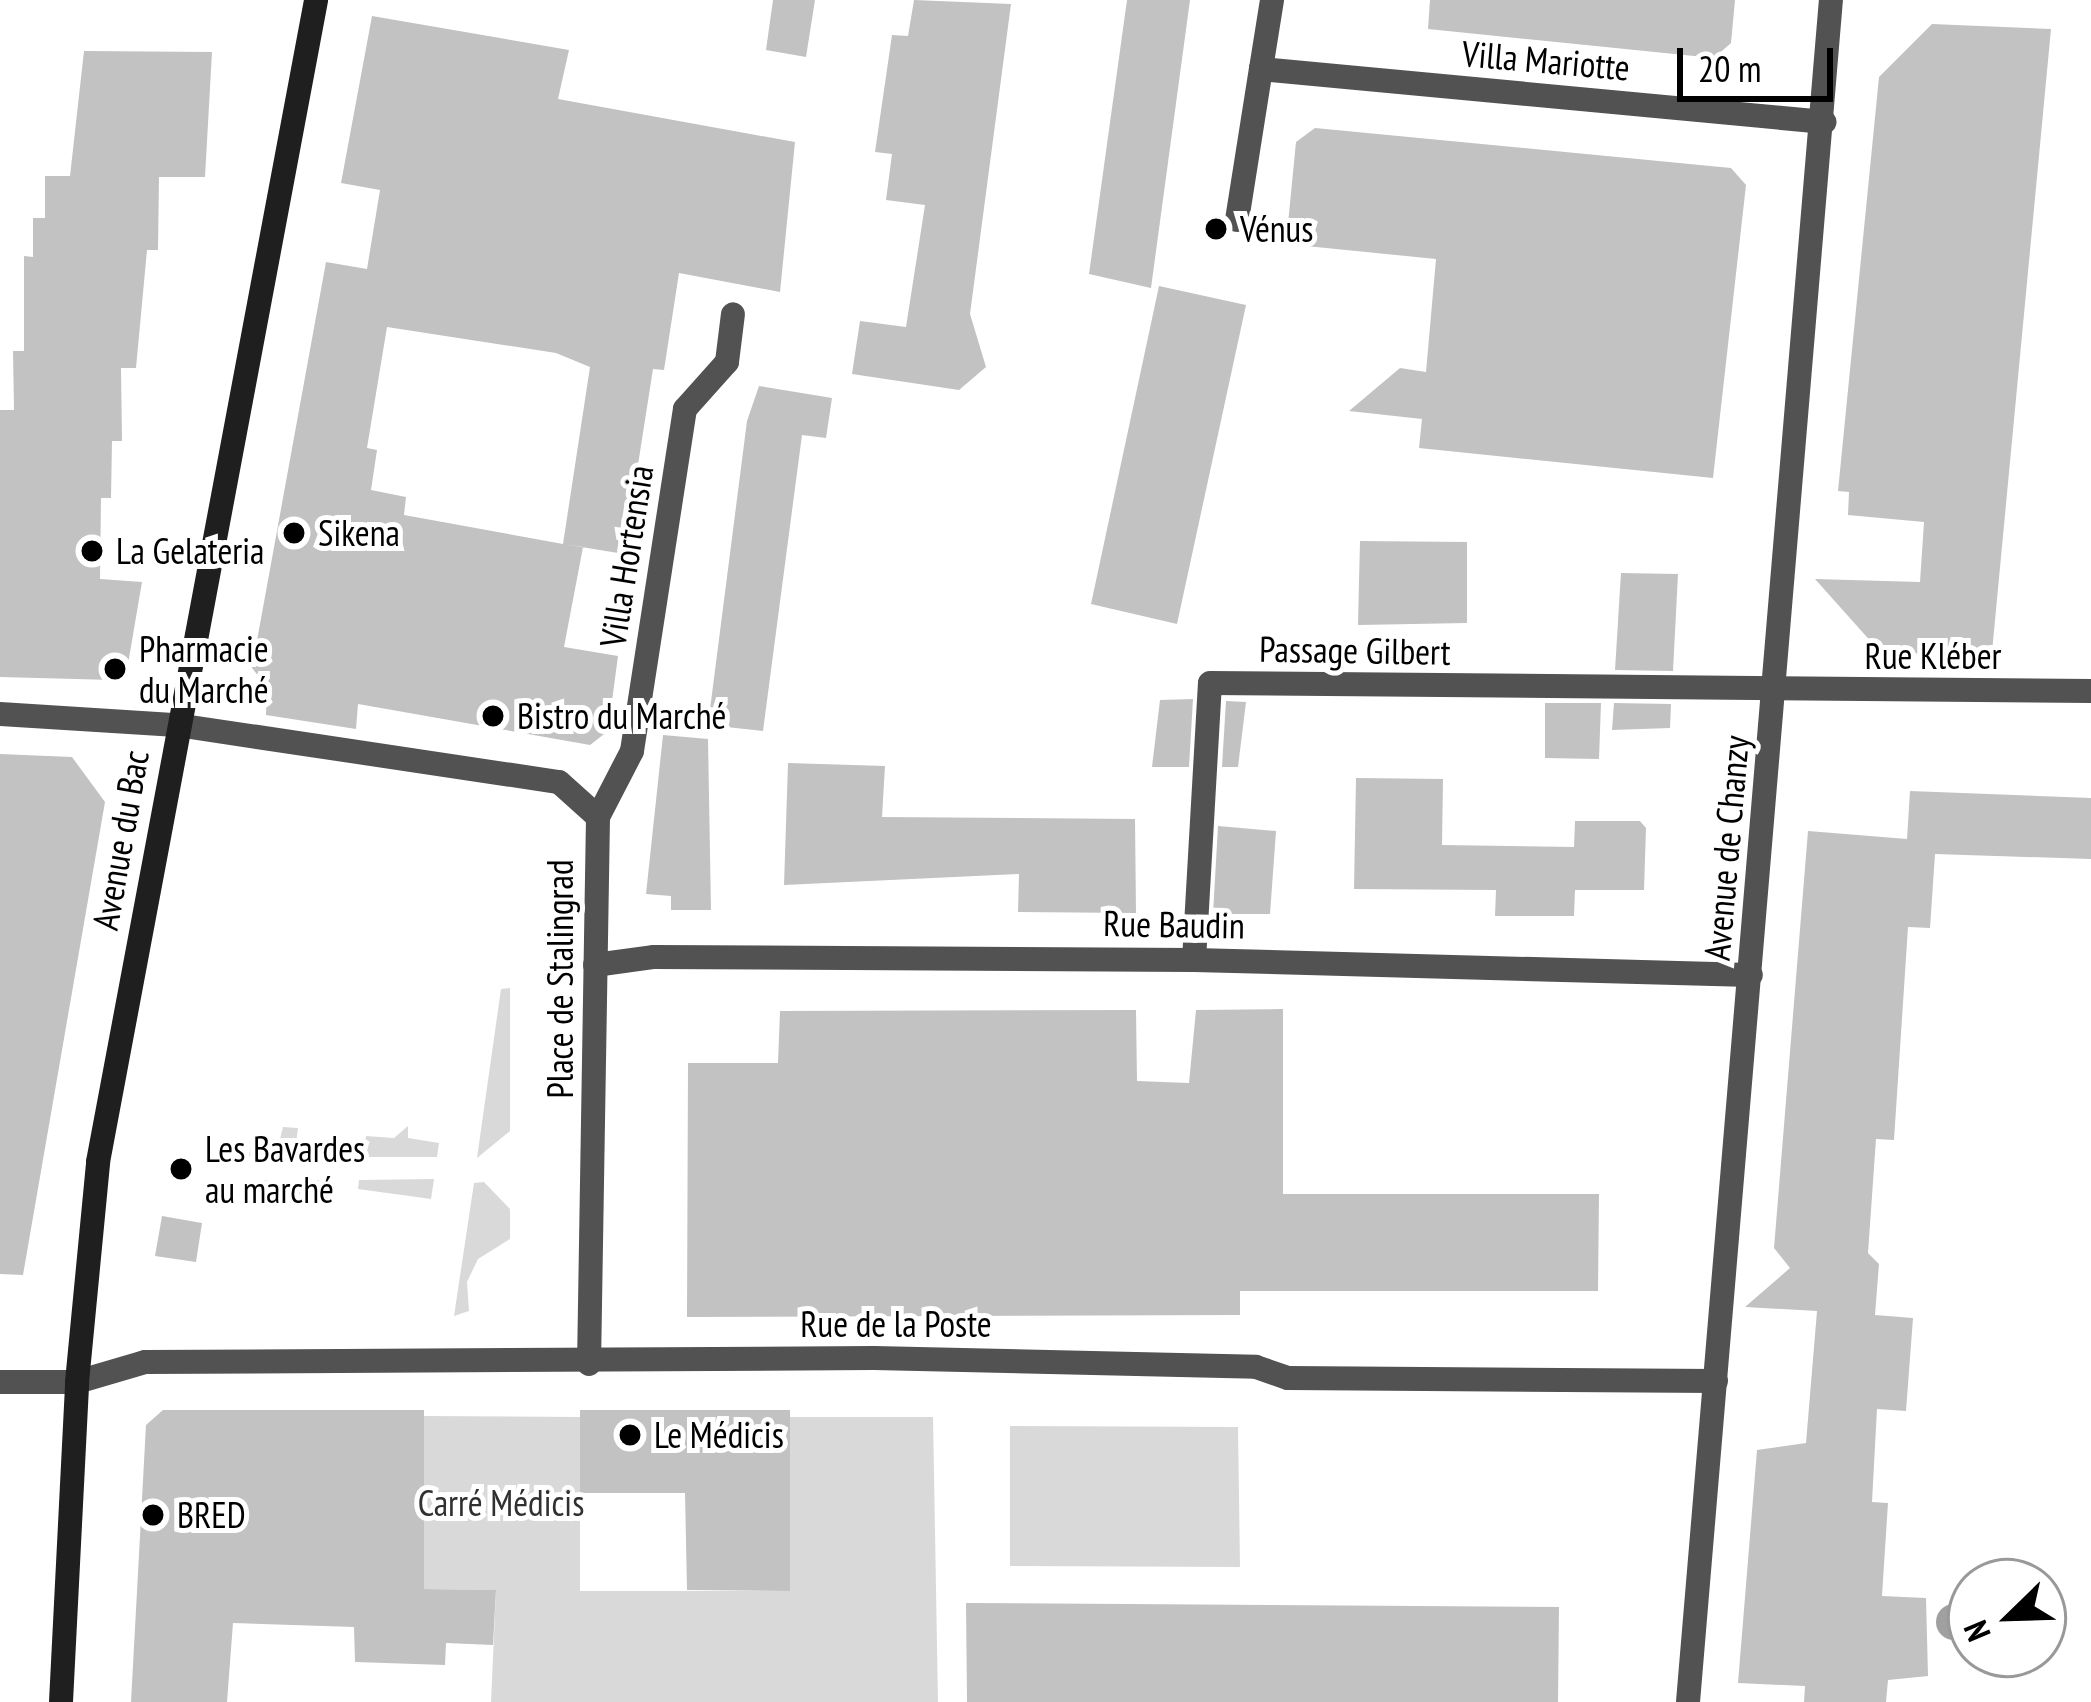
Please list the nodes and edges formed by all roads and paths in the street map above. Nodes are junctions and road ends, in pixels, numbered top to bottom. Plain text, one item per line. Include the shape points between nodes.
1 (316, 0) edge
2 (1272, 0) edge
3 (1831, 0) edge
4 (1261, 69) junction
5 (1825, 122) junction
6 (1237, 220) dead end
7 (733, 314) dead end
8 (2091, 692) edge
9 (1776, 693) junction
10 (0, 714) edge
11 (176, 725) junction
12 (598, 817) junction
13 (1194, 960) junction
14 (596, 965) junction
15 (1751, 975) junction
16 (589, 1364) junction
17 (0, 1382) edge
18 (77, 1382) junction
19 (1716, 1382) junction
20 (61, 1702) edge
21 (1688, 1702) edge

1 - 11 main road, Avenue du Bac
2 - 4 street
3 - 5 street, Avenue de Chanzy
4 - 5 street, Villa Mariotte
4 - 6 street
5 - 9 street, Avenue de Chanzy
7 - 12 street, Villa Hortensia via 727,362 685,409 632,751
8 - 9 street, Rue Kléber
9 - 13 street, Passage Gilbert via 1210,683
9 - 15 street, Avenue de Chanzy
10 - 11 street, Place de Stalingrad
11 - 12 street, Place de Stalingrad via 560,782
11 - 18 main road, Avenue du Bac via 98,1162
12 - 14 street, Place de Stalingrad
13 - 14 street, Rue Baudin via 654,957
13 - 15 street, Rue Baudin
14 - 16 street, Place de Stalingrad
15 - 19 street, Avenue de Chanzy
16 - 18 street, Rue de la Poste via 145,1362
16 - 19 street, Rue de la Poste via 874,1358 1256,1367 1288,1378
17 - 18 street, Rue de la Poste
18 - 20 main road, Avenue du Bac
19 - 21 street, Avenue de Chanzy

